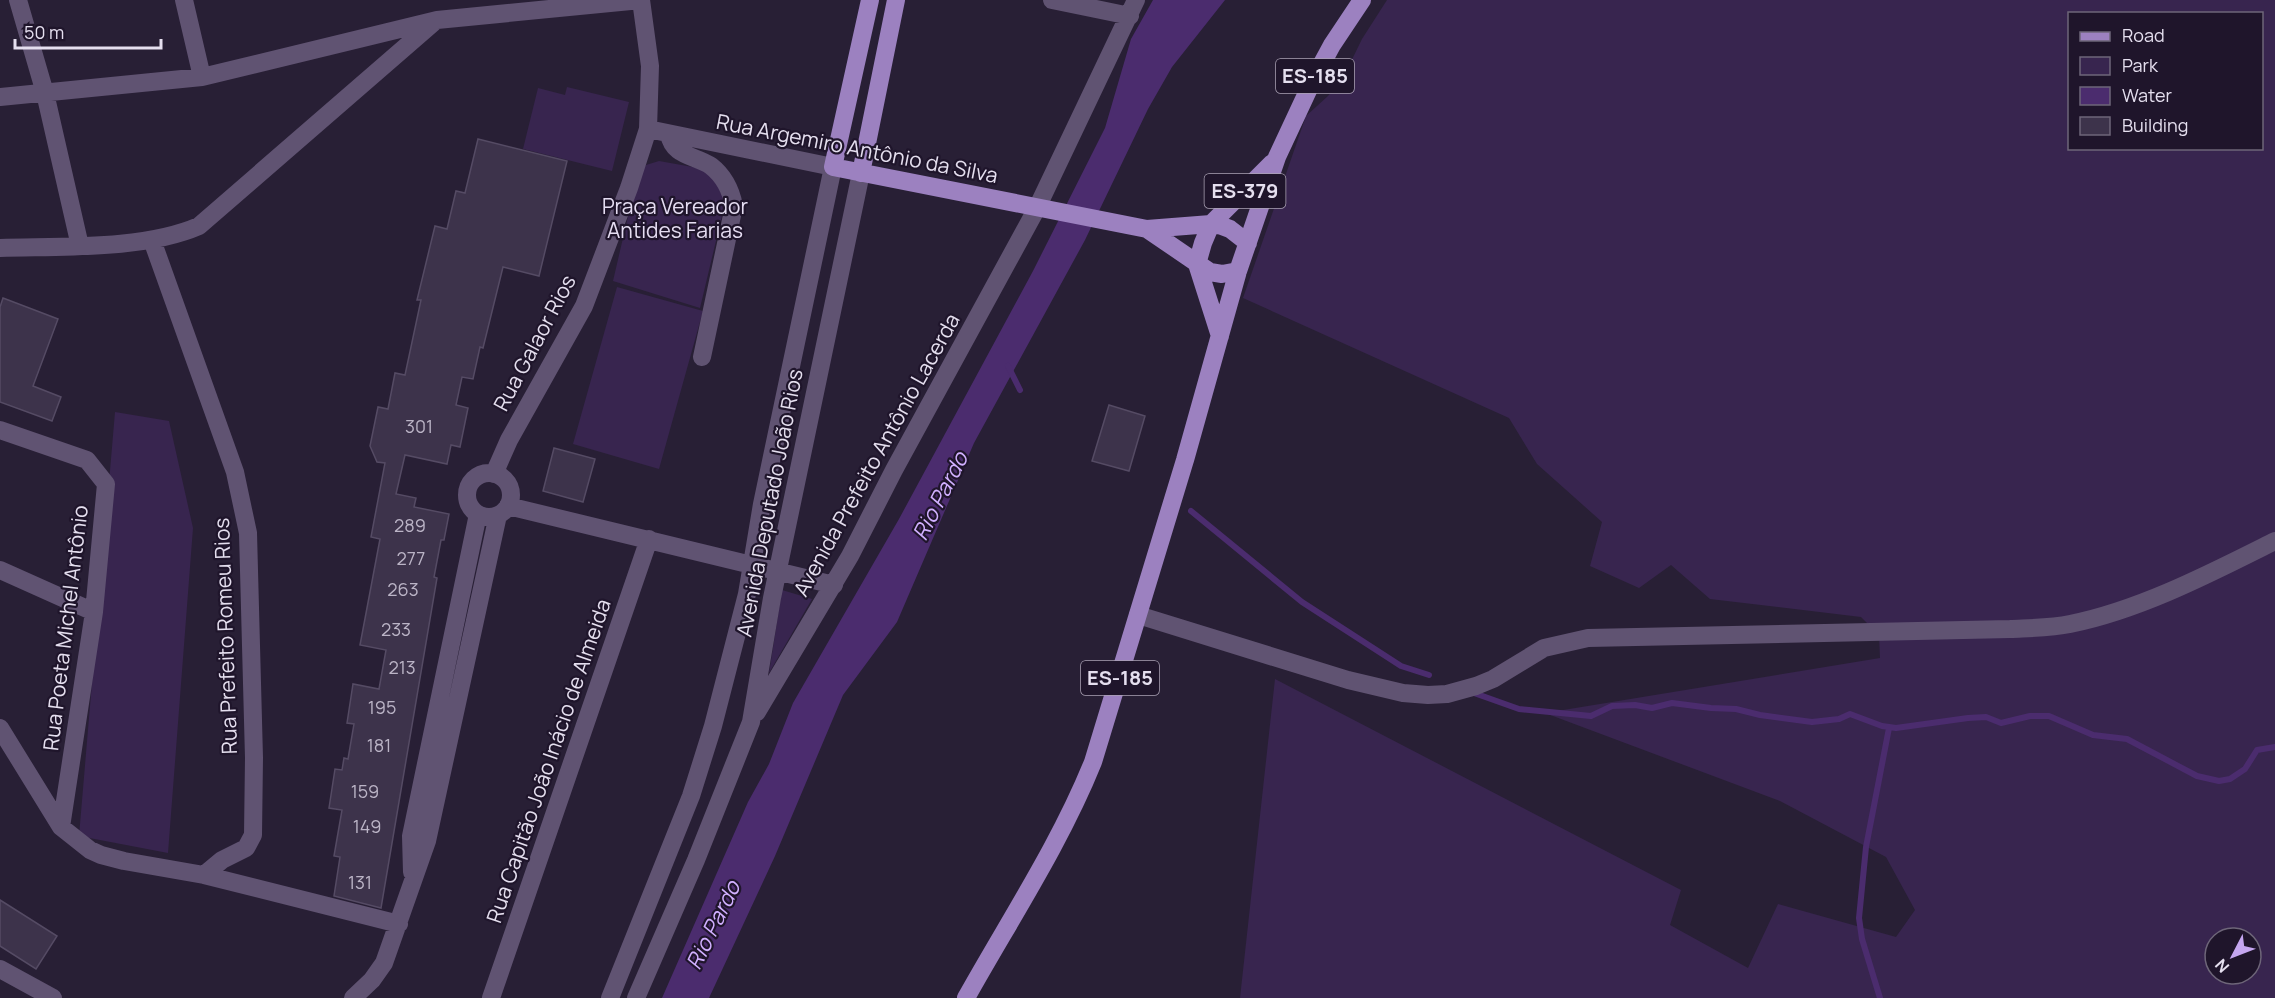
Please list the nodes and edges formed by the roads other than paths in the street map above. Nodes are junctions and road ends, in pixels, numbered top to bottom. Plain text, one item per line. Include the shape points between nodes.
1 (18, 0) edge
2 (184, 0) edge
3 (641, 0) edge
4 (870, 0) edge
5 (896, 0) edge
6 (1052, 0) edge
7 (1362, 0) edge
8 (1133, 8) edge
9 (437, 20) junction
10 (202, 77) junction
11 (45, 93) junction
12 (0, 96) edge
13 (648, 129) junction
14 (669, 134) junction
15 (1277, 157) junction
16 (833, 167) junction
17 (861, 173) junction
18 (1037, 208) junction
19 (1211, 224) junction
20 (1143, 228) junction
21 (152, 240) junction
22 (1248, 243) junction
23 (80, 246) junction
24 (0, 248) edge
25 (1197, 264) junction
26 (1238, 271) junction
27 (1220, 336) junction
28 (702, 357) dead end
29 (0, 430) edge
30 (494, 474) junction
31 (503, 510) junction
32 (478, 514) junction
33 (649, 539) junction
34 (2275, 541) edge
35 (751, 565) junction
36 (0, 570) edge
37 (779, 570) junction
38 (834, 585) junction
39 (94, 612) junction
40 (1138, 615) junction
41 (751, 722) junction
42 (0, 728) edge
43 (61, 827) junction
44 (204, 875) junction
45 (412, 882) junction
46 (399, 924) junction
47 (0, 969) edge
48 (52, 998) edge
49 (353, 998) edge
50 (491, 998) edge
51 (610, 998) edge
52 (636, 998) edge
53 (966, 998) edge

1 - 11 street
2 - 10 street
3 - 9 street
3 - 13 street, Rua Galaor Rios via 650,66
4 - 16 main road, Avenida Deputado João Rios
5 - 17 main road, Avenida Deputado João Rios
6 - 8 street
7 - 15 main road, ES-185 via 1332,45
8 - 18 street, Avenida Prefeito Antônio Lacerda
9 - 10 street
9 - 21 street via 200,226
10 - 11 street
11 - 12 street
11 - 23 street
13 - 14 street, Rua Argemiro Antônio da Silva
13 - 30 street, Rua Galaor Rios via 584,306
14 - 16 street, Rua Argemiro Antônio da Silva
14 - 28 street via 677,150 720,174 734,206
15 - 19 main road, ES-379
15 - 22 main road, ES-185
16 - 17 main road, Rua Argemiro Antônio da Silva / ES-379
16 - 35 street, Avenida Deputado João Rios
17 - 18 main road, Rua Argemiro Antônio da Silva / ES-379
17 - 37 street, Avenida Deputado João Rios
18 - 20 main road, Rua Argemiro Antônio da Silva / ES-379
18 - 38 street, Avenida Prefeito Antônio Lacerda
19 - 20 main road, ES-379
19 - 22 main road, ES-379 via 1230,229
19 - 25 main road
20 - 25 main road, ES-379
21 - 23 street
21 - 44 street, Rua Prefeito Romeu Rios via 235,472 248,533 253,835 246,848
22 - 26 main road, ES-185
23 - 24 street
25 - 26 main road, ES-379 via 1217,274
25 - 27 main road
26 - 27 main road, ES-185
27 - 40 main road, ES-185
29 - 39 street, Rua Poeta Michel Antônio via 87,460 106,484
30 - 31 street via 510,490
30 - 32 street via 480,476 470,484 467,498
31 - 32 street via 491,517
31 - 33 street
31 - 45 street via 427,841
32 - 45 street via 411,836
33 - 35 street
33 - 50 street, Rua Capitão João Inácio de Almeida
34 - 40 street via 2134,605 2068,624 2010,630 1588,638 1544,648 1493,679 1447,694 1403,693 1348,680
35 - 37 street
35 - 51 street, Avenida Deputado João Rios via 735,642 697,777
36 - 39 street
37 - 38 street
37 - 41 street, Avenida Deputado João Rios
38 - 41 street, Avenida Prefeito Antônio Lacerda
39 - 43 street, Rua Poeta Michel Antônio
40 - 53 main road, ES-185 via 1085,783
41 - 52 street, Avenida Deputado João Rios
42 - 43 street
43 - 44 street via 101,855
44 - 46 street
45 - 46 street
46 - 49 street via 384,963
47 - 48 street

